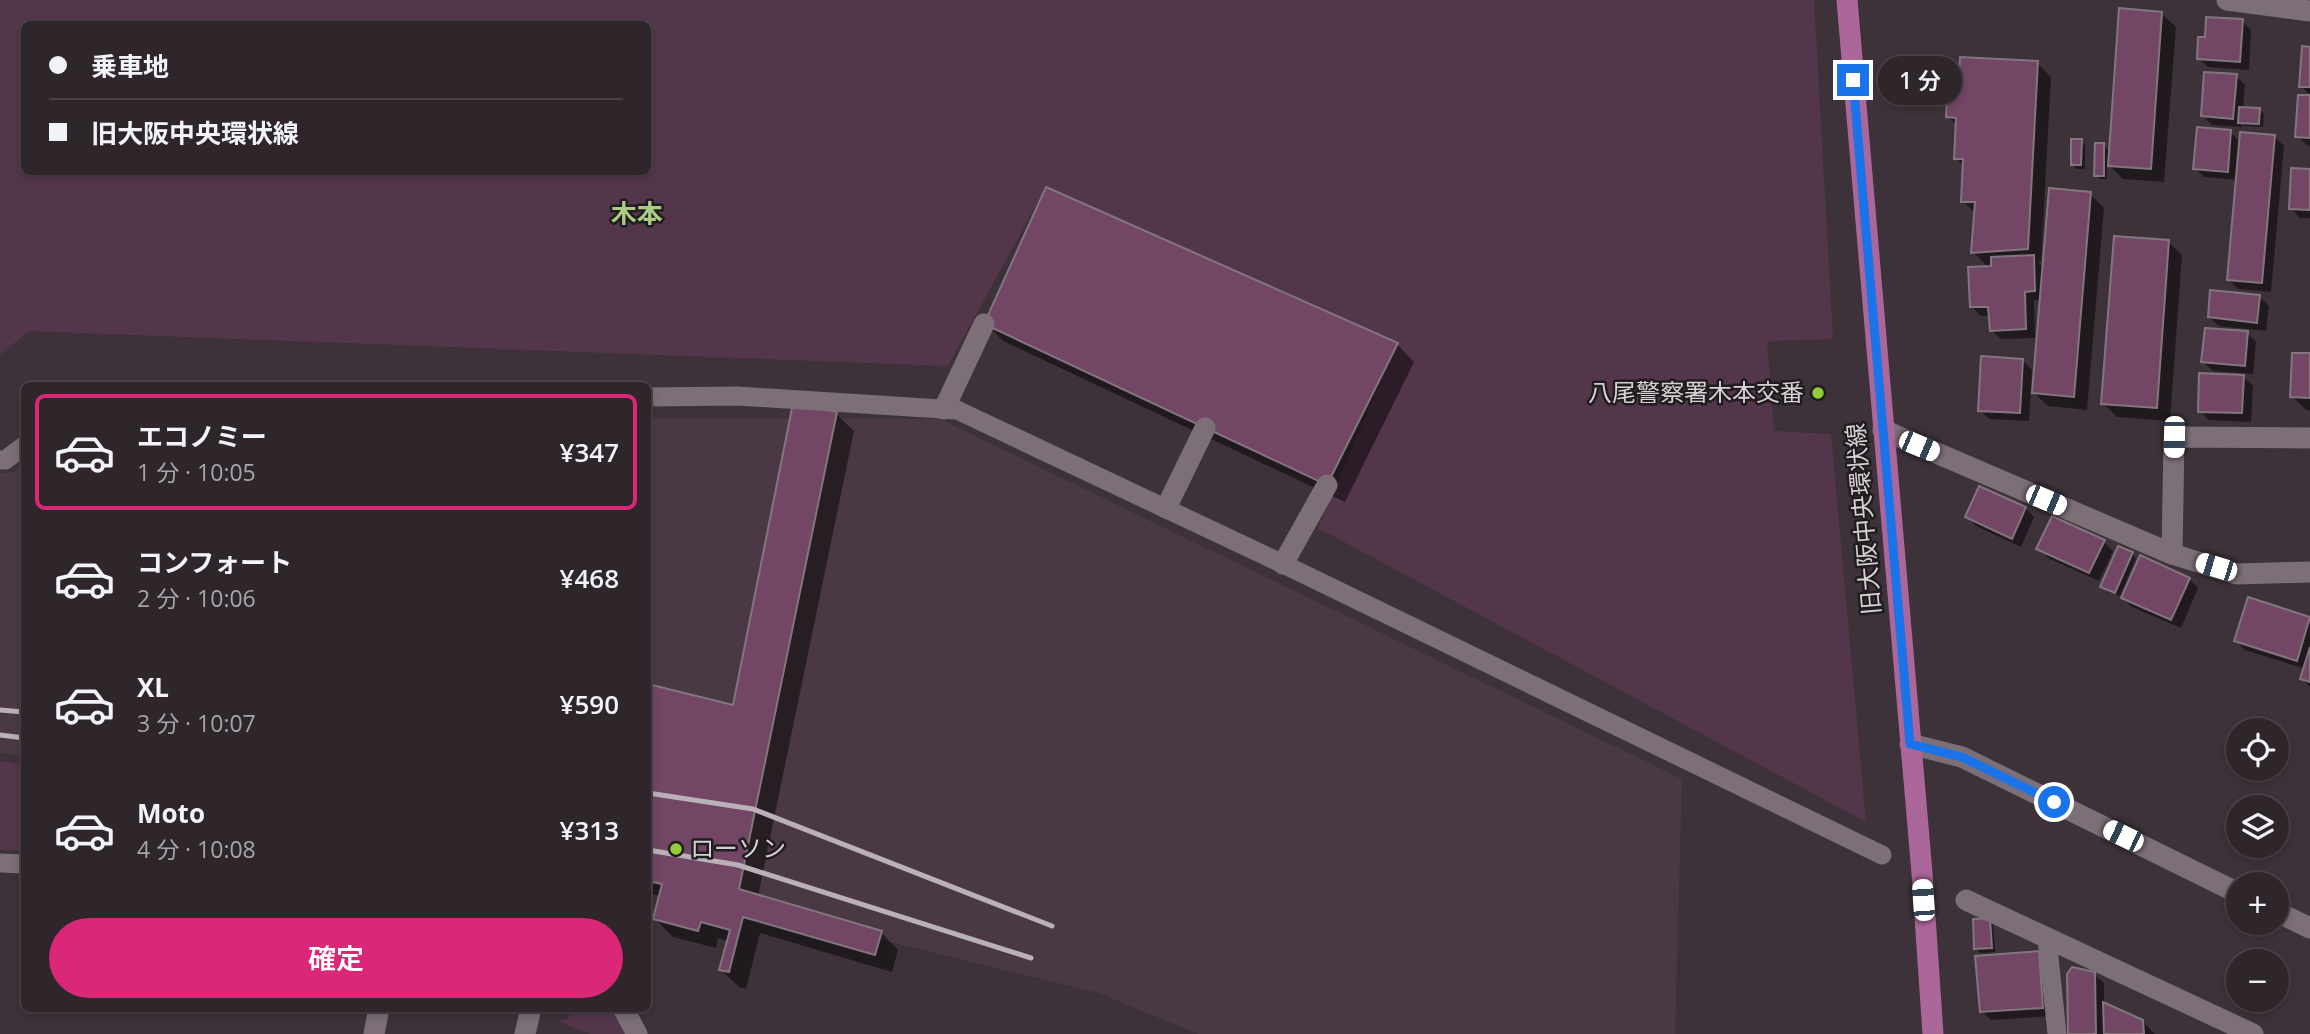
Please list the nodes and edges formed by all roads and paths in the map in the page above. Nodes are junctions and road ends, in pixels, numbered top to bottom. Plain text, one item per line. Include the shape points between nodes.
1 (1847, 0) edge
2 (2227, 0) edge
3 (2252, 3) edge
4 (2310, 11) edge
5 (984, 324) dead end
6 (651, 397) edge
7 (944, 409) junction
8 (1205, 428) dead end
9 (1883, 430) junction
10 (2310, 438) edge
11 (21, 448) edge
12 (0, 460) edge
13 (1327, 485) dead end
14 (1166, 508) junction
15 (2172, 554) junction
16 (1283, 564) junction
17 (2310, 572) edge
18 (1910, 744) junction
19 (1882, 855) dead end
20 (0, 863) edge
21 (21, 864) edge
22 (2226, 887) edge
23 (1966, 900) dead end
24 (2289, 918) edge
25 (2310, 928) edge
26 (2047, 938) junction
27 (378, 1012) edge
28 (530, 1012) edge
29 (625, 1012) edge
30 (374, 1034) edge
31 (525, 1034) edge
32 (637, 1034) edge
33 (1933, 1034) edge
34 (2057, 1034) edge
35 (2253, 1034) edge

1 - 9 main road, 旧大阪中央環状線
2 - 3 street
3 - 4 street
5 - 7 street
6 - 7 lane via 737,396
7 - 14 lane via 957,410
8 - 14 street
9 - 15 street
9 - 18 main road, 旧大阪中央環状線
10 - 15 street via 2174,437
11 - 12 lane
13 - 16 street
14 - 16 lane
15 - 17 street via 2237,574
16 - 19 lane
18 - 22 street via 1962,757
18 - 33 main road, 旧大阪中央環状線
20 - 21 lane
23 - 26 street
24 - 25 street
26 - 34 lane
26 - 35 street
27 - 30 street
28 - 31 street
29 - 32 street

